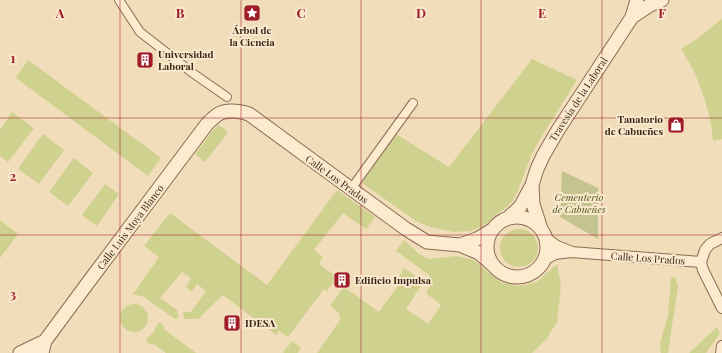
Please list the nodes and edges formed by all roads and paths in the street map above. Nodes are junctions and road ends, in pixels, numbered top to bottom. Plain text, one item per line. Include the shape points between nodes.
1 (118, 0) edge
2 (637, 0) edge
3 (662, 0) edge
4 (632, 17) junction
5 (227, 97) dead end
6 (413, 103) dead end
7 (217, 115) joint
8 (532, 185) junction
9 (351, 189) junction
10 (508, 218) junction
11 (492, 230) junction
12 (544, 233) junction
13 (722, 238) edge
14 (460, 245) junction
15 (571, 252) junction
16 (544, 260) junction
17 (701, 262) junction
18 (496, 268) junction
19 (722, 308) edge
20 (722, 346) edge
21 (44, 347) edge
22 (20, 353) edge
23 (721, 353) edge

1 - 5 street via 140,32
2 - 4 street, Travesía de la Laboral
3 - 4 street, Travesía de la Laboral
4 - 8 street, Travesía de la Laboral via 558,130 543,156
6 - 9 street
7 - 9 street, Calle Los Prados via 230,111 249,114
7 - 21 street, Calle Luis Moya Blanco via 183,156
8 - 10 street, Travesía de la Laboral via 520,207
8 - 12 street, Travesía de la Laboral via 533,204
9 - 14 street, Calle Los Prados via 428,242
10 - 11 street
10 - 12 street via 522,218 533,222
11 - 14 street, Calle Los Prados
11 - 18 street via 487,248
12 - 15 street, Calle Los Prados via 556,246
12 - 16 street via 548,250
13 - 17 street via 710,244
14 - 18 street, Calle Los Prados via 479,253
15 - 16 street, Calle Los Prados via 555,254
15 - 17 street, Calle Los Prados
16 - 18 street via 537,270 522,277 509,276
17 - 19 street
20 - 23 street
21 - 22 street, Calle Luis Moya Blanco

